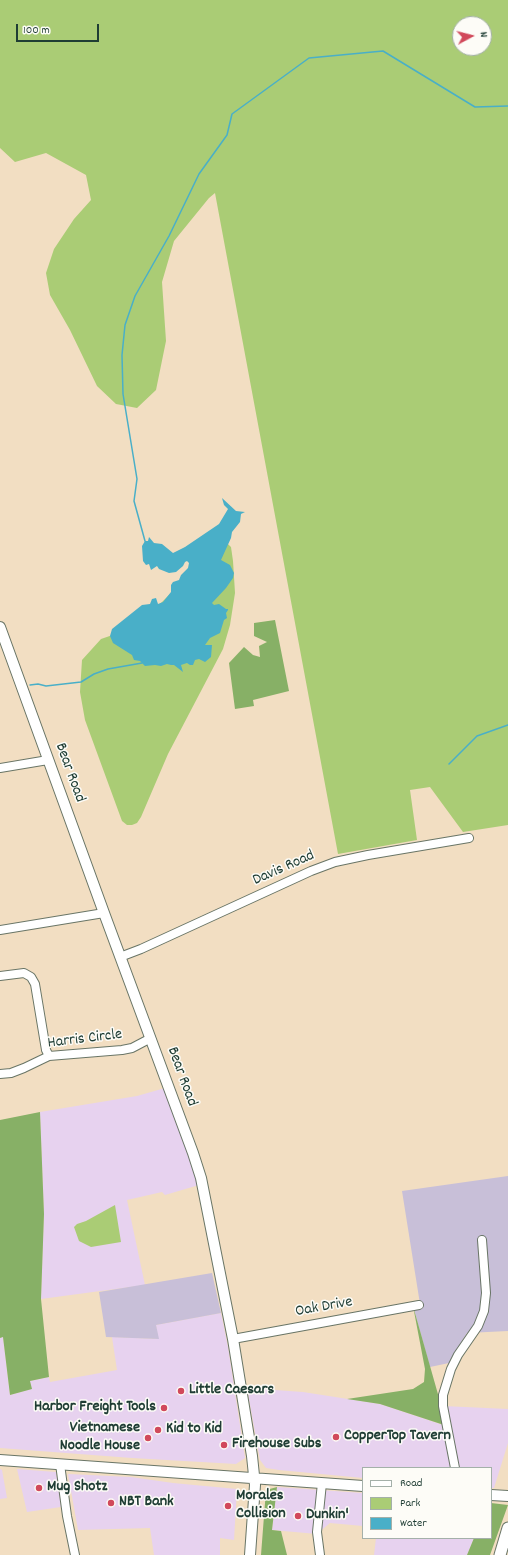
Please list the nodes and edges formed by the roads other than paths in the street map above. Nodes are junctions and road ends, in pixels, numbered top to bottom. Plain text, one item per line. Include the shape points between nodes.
1 (0, 627) edge
2 (48, 760) junction
3 (0, 768) edge
4 (469, 838) dead end
5 (104, 913) junction
6 (0, 930) edge
7 (120, 957) junction
8 (0, 976) edge
9 (151, 1038) junction
10 (49, 1056) junction
11 (0, 1074) edge
12 (482, 1240) dead end
13 (419, 1305) dead end
14 (233, 1339) junction
15 (0, 1460) edge
16 (60, 1464) junction
17 (455, 1467) edge
18 (254, 1478) junction
19 (322, 1483) junction
20 (362, 1486) edge
21 (492, 1495) edge
22 (508, 1496) edge
23 (508, 1528) edge
24 (75, 1555) edge
25 (250, 1555) edge
26 (320, 1555) edge
27 (500, 1555) edge

1 - 2 main road, Bear Road
2 - 3 street
2 - 5 main road, Bear Road
4 - 7 street, Davis Road via 335,862
5 - 6 street
5 - 7 main road, Bear Road
7 - 9 main road, Bear Road
8 - 10 street via 31,976 35,984
9 - 10 street, Harris Circle via 122,1050
9 - 14 main road, Bear Road via 201,1178
10 - 11 street, Harris Circle via 11,1073
12 - 17 street via 486,1293 484,1311 478,1326 451,1369 443,1395 442,1406
13 - 14 street, Oak Drive
14 - 18 main road, Bear Road
15 - 16 main road
16 - 18 main road
16 - 24 street
18 - 19 main road
18 - 25 main road, Bear Road
19 - 20 main road
19 - 26 street via 317,1532
21 - 22 main road
23 - 27 highway

